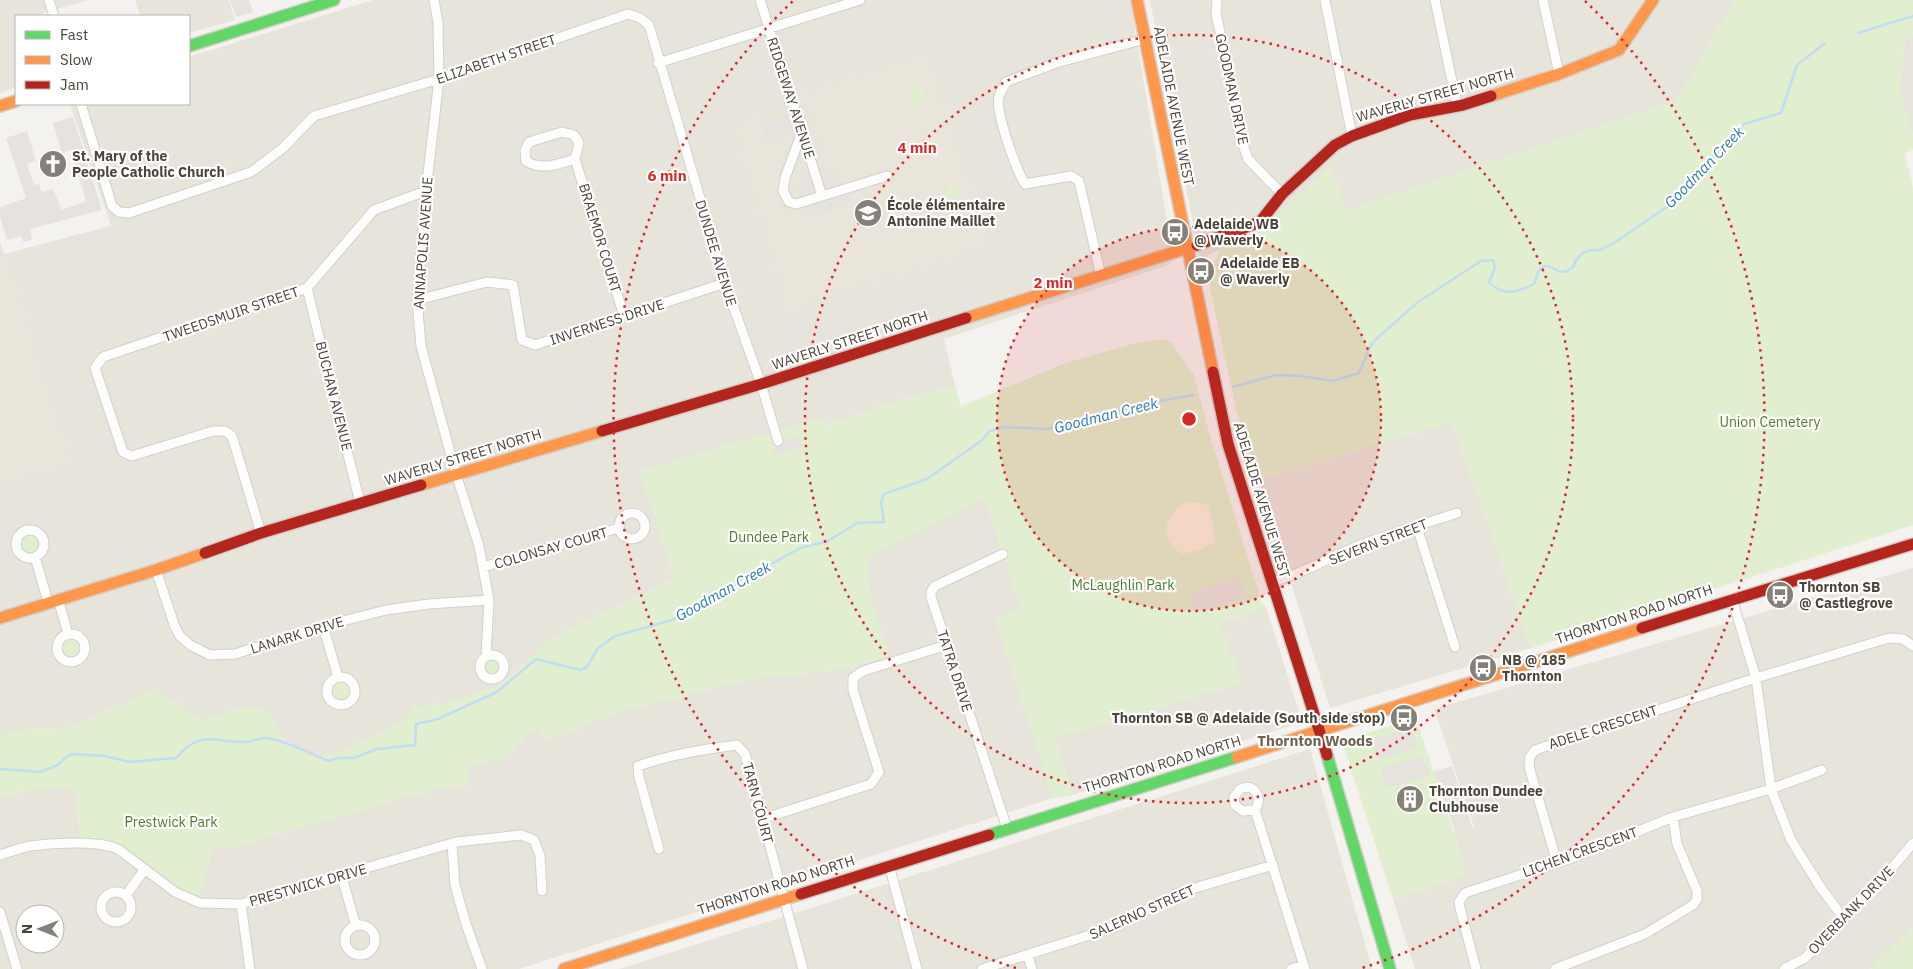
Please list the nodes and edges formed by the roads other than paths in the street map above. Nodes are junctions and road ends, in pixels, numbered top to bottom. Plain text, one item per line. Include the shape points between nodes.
1 (49, 0) edge
2 (334, 0) edge
3 (434, 0) edge
4 (760, 0) edge
5 (860, 0) edge
6 (1137, 0) edge
7 (1217, 0) edge
8 (1326, 0) edge
9 (1435, 0) edge
10 (1544, 0) edge
11 (1652, 0) edge
12 (313, 3) edge
13 (54, 15) edge
14 (768, 28) junction
15 (1145, 39) junction
16 (190, 46) edge
17 (658, 63) junction
18 (1558, 74) junction
19 (439, 78) junction
20 (15, 101) edge
21 (81, 105) edge
22 (1457, 105) junction
23 (0, 106) edge
24 (802, 132) junction
25 (1352, 136) junction
26 (576, 159) junction
27 (886, 176) dead end
28 (426, 191) junction
29 (1282, 194) junction
30 (822, 196) junction
31 (1188, 248) junction
32 (1101, 276) junction
33 (725, 284) junction
34 (307, 288) junction
35 (417, 300) junction
36 (624, 316) junction
37 (761, 384) junction
38 (778, 441) dead end
39 (456, 474) junction
40 (360, 504) junction
41 (1457, 513) dead end
42 (1417, 527) junction
43 (619, 528) dead end
44 (261, 533) junction
45 (1913, 544) edge
46 (1003, 554) dead end
47 (35, 557) dead end
48 (483, 567) junction
49 (156, 570) junction
50 (1272, 582) junction
51 (1732, 599) junction
52 (53, 600) junction
53 (489, 600) junction
54 (0, 618) edge
55 (323, 626) junction
56 (68, 634) dead end
57 (947, 645) junction
58 (1913, 646) edge
59 (1455, 647) dead end
60 (486, 656) dead end
61 (338, 677) dead end
62 (1756, 678) junction
63 (1320, 730) junction
64 (1822, 770) dead end
65 (1771, 789) junction
66 (1255, 810) dead end
67 (1673, 817) junction
68 (762, 819) junction
69 (1007, 828) junction
70 (1913, 843) edge
71 (452, 844) junction
72 (658, 849) dead end
73 (0, 855) edge
74 (1557, 862) junction
75 (889, 865) junction
76 (1273, 865) junction
77 (145, 869) junction
78 (341, 874) junction
79 (542, 891) dead end
80 (126, 895) dead end
81 (784, 898) junction
82 (241, 904) junction
83 (0, 912) edge
84 (1844, 919) junction
85 (356, 926) dead end
86 (1028, 956) junction
87 (1304, 967) edge
88 (17, 969) edge
89 (250, 969) edge
90 (482, 969) edge
91 (564, 969) edge
92 (803, 969) edge
93 (917, 969) edge
94 (982, 969) edge
95 (1032, 969) edge
96 (1291, 969) edge
97 (1390, 969) edge
98 (1476, 969) edge
99 (1555, 969) edge
100 (1784, 969) edge

1 - 13 street
2 - 12 main road
3 - 19 street, ANNAPOLIS AVENUE via 438,23
4 - 14 street, RIDGEWAY AVENUE
5 - 14 street
6 - 15 main road, ADELAIDE AVENUE WEST
7 - 29 street, GOODMAN DRIVE via 1216,14 1239,133 1248,159
8 - 25 street
9 - 22 street
10 - 18 street
11 - 18 main road, WAVERLY STREET NORTH via 1619,50
12 - 16 main road
14 - 17 street
14 - 24 street, RIDGEWAY AVENUE
15 - 31 main road, ADELAIDE AVENUE WEST
15 - 32 street via 1056,63 1006,82 998,98 1018,173 1025,184 1071,176 1079,181
17 - 19 street, ELIZABETH STREET via 648,25 628,14
17 - 33 street, DUNDEE AVENUE
18 - 22 main road, WAVERLY STREET NORTH
19 - 21 street, ELIZABETH STREET via 314,116 283,148 251,172 129,213 119,212 112,206
19 - 28 street, ANNAPOLIS AVENUE
20 - 23 main road
22 - 25 main road, WAVERLY STREET NORTH via 1410,116
24 - 30 street, RIDGEWAY AVENUE
24 - 30 street via 783,191 788,202 796,204
25 - 29 main road, WAVERLY STREET NORTH via 1335,145
26 - 26 street, BRAEMOR COURT via 580,143 574,135 562,132 529,142 525,150 526,161 534,166 548,167
26 - 36 street, BRAEMOR COURT
27 - 30 street
28 - 34 street, TWEEDSMUIR STREET via 374,210
28 - 35 street, ANNAPOLIS AVENUE
29 - 31 main road, WAVERLY STREET NORTH via 1260,222
31 - 32 main road, WAVERLY STREET NORTH
31 - 50 main road, ADELAIDE AVENUE WEST via 1228,444
32 - 37 main road, WAVERLY STREET NORTH
33 - 36 street, INVERNESS DRIVE
33 - 37 street, DUNDEE AVENUE
34 - 40 street, BUCHAN AVENUE
34 - 44 street, TWEEDSMUIR STREET via 103,357 95,368 123,452 132,456 213,431 225,431 232,436
35 - 36 street, INVERNESS DRIVE via 487,282 513,285 522,340 535,345
35 - 39 street, ANNAPOLIS AVENUE via 421,346
37 - 38 street, DUNDEE AVENUE
37 - 39 main road, WAVERLY STREET NORTH
39 - 40 main road, WAVERLY STREET NORTH
39 - 48 street, ANNAPOLIS AVENUE
40 - 44 main road, WAVERLY STREET NORTH
41 - 42 street, SEVERN STREET
42 - 50 street, SEVERN STREET via 1351,549 1289,578
42 - 59 street
43 - 48 street, COLONSAY COURT
44 - 49 main road, WAVERLY STREET NORTH
45 - 51 main road, THORNTON ROAD NORTH
46 - 57 street, TATRA DRIVE via 932,589 931,597
47 - 52 street
48 - 53 street, ANNAPOLIS AVENUE
49 - 52 main road, WAVERLY STREET NORTH
49 - 55 street, LANARK DRIVE via 180,636 210,655 235,654
50 - 63 main road, ADELAIDE AVENUE WEST
51 - 62 street
51 - 63 main road, THORNTON ROAD NORTH
52 - 54 main road, WAVERLY STREET NORTH
52 - 56 street
53 - 55 street, LANARK DRIVE via 386,610
53 - 60 street, ANNAPOLIS AVENUE
55 - 61 street
57 - 68 street via 862,671 854,678 853,690 879,772 871,784
57 - 69 street, TATRA DRIVE
58 - 62 street via 1903,639 1889,638
62 - 65 street
62 - 74 street, ADELE CRESCENT via 1534,750 1529,767
63 - 69 main road, THORNTON ROAD NORTH
63 - 97 main road, ADELAIDE AVENUE WEST
64 - 65 street, LICHEN CRESCENT
65 - 67 street, LICHEN CRESCENT
65 - 84 street via 1791,840
66 - 76 street
67 - 74 street, LICHEN CRESCENT
67 - 99 street via 1677,844 1697,891 1694,906 1645,934
68 - 72 street, TARN COURT via 745,754 737,746 655,760 638,766
68 - 81 street, TARN COURT
69 - 75 main road, THORNTON ROAD NORTH
70 - 84 street, OVERBANK DRIVE
71 - 78 street, PRESTWICK DRIVE
71 - 79 street, PRESTWICK DRIVE via 521,835 534,840 540,856
71 - 90 street via 455,885
73 - 77 street, PRESTWICK DRIVE via 29,846 99,843 118,849
74 - 98 street, LICHEN CRESCENT via 1471,890 1462,897 1460,908
75 - 81 main road, THORNTON ROAD NORTH
75 - 93 street
76 - 86 street, SALERNO STREET via 1178,893 1115,927
76 - 87 street
77 - 80 street
77 - 82 street, PRESTWICK DRIVE via 175,892 200,903
78 - 82 street, PRESTWICK DRIVE
78 - 85 street
81 - 91 main road, THORNTON ROAD NORTH
81 - 92 street, TARN COURT
82 - 89 street
83 - 88 street
84 - 100 street, OVERBANK DRIVE via 1805,958
86 - 94 street, SALERNO STREET
86 - 95 street
87 - 96 street

